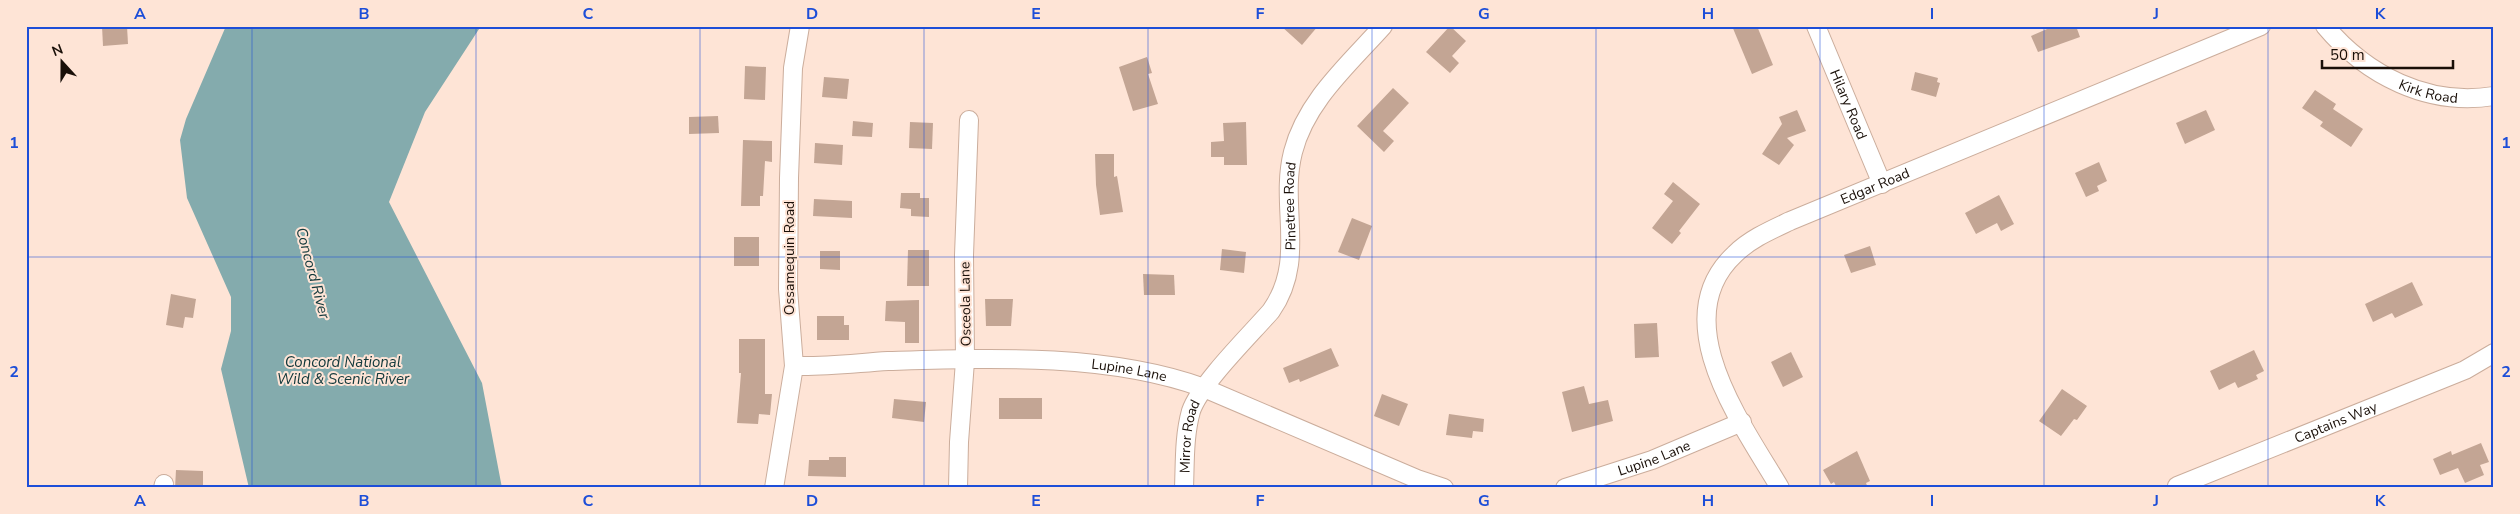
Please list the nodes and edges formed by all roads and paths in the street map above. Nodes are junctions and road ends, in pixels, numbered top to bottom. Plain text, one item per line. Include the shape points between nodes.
1 (800, 26) edge
2 (1383, 26) edge
3 (1816, 26) edge
4 (2261, 26) edge
5 (2324, 26) edge
6 (2494, 96) edge
7 (969, 120) dead end
8 (1882, 184) junction
9 (2494, 354) edge
10 (965, 361) junction
11 (794, 366) junction
12 (1204, 388) junction
13 (1742, 422) junction
14 (2177, 486) dead end
15 (774, 488) edge
16 (958, 488) edge
17 (1184, 488) edge
18 (1444, 488) edge
19 (1565, 488) edge
20 (1780, 488) edge

1 - 11 street, Ossamequin Road via 793,68 789,178 788,289
2 - 12 street, Pinetree Road via 1323,94 1303,123 1292,154 1290,171 1290,265 1287,281 1271,311
3 - 8 street, Hilary Road
4 - 8 street, Edgar Road
5 - 6 street, Kirk Road via 2339,44 2366,66 2400,84 2442,95
7 - 10 street, Osceola Lane via 964,256
8 - 13 street, Edgar Road via 1769,231 1734,254 1721,271 1711,289 1706,328 1716,371
9 - 14 street, Captains Way via 2465,370
10 - 11 street, Lupine Lane
10 - 12 street, Lupine Lane via 1055,362 1136,369
10 - 16 street, Osceola Lane
11 - 15 street, Ossamequin Road
12 - 17 street, Mirror Road via 1192,409 1186,436
12 - 18 street, Lupine Lane
13 - 19 street, Lupine Lane via 1652,460
13 - 20 street, Edgar Road

